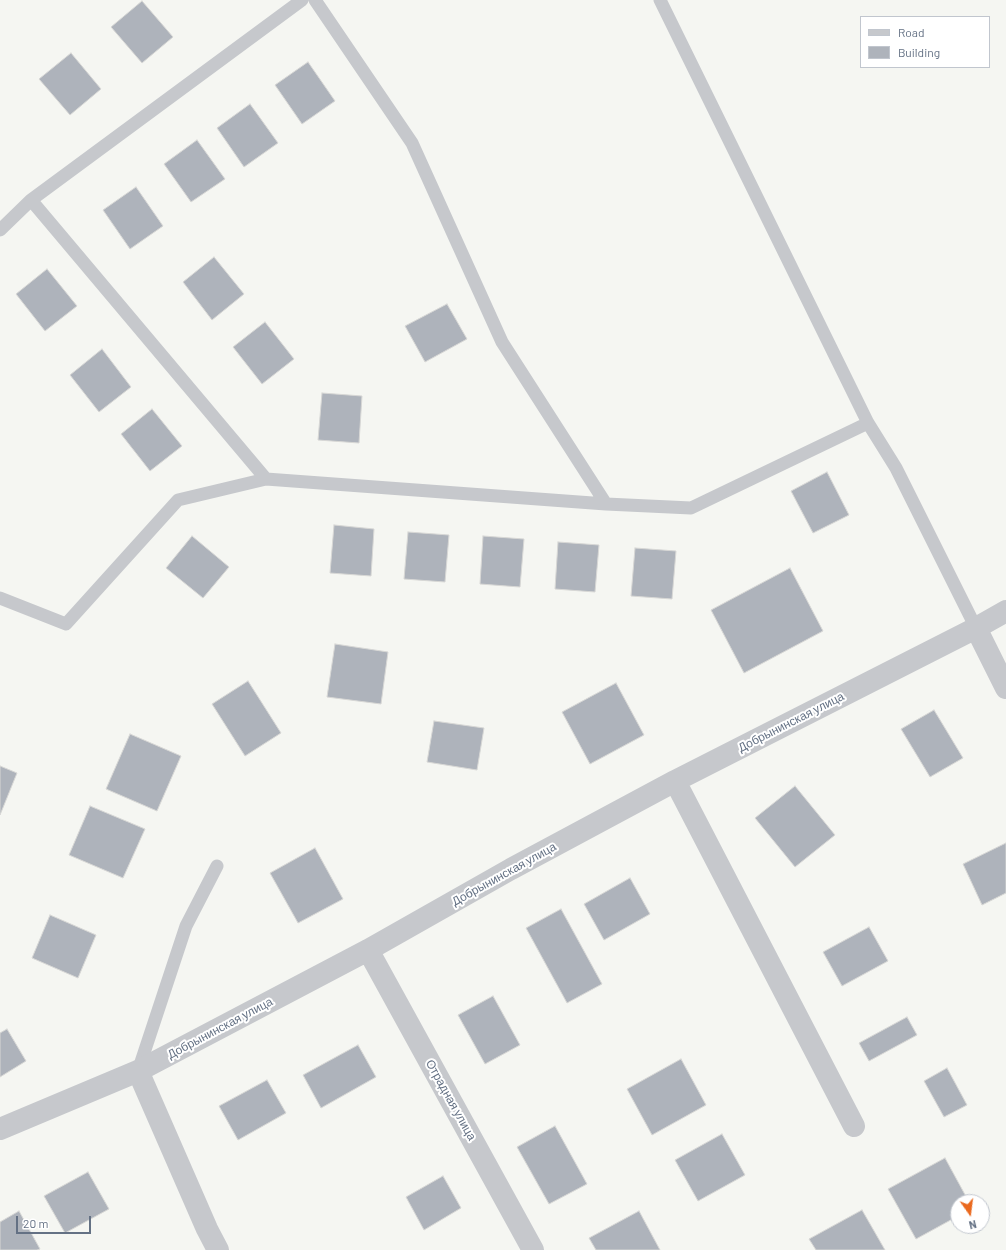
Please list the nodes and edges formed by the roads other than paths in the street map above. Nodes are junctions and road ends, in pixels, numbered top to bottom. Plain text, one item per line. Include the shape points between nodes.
1 (302, 0) edge
2 (315, 0) edge
3 (660, 0) edge
4 (31, 200) junction
5 (0, 230) edge
6 (868, 423) junction
7 (266, 479) junction
8 (606, 504) junction
9 (0, 598) edge
10 (1006, 612) edge
11 (976, 628) junction
12 (1006, 688) edge
13 (675, 781) junction
14 (217, 866) dead end
15 (368, 950) junction
16 (138, 1071) junction
17 (854, 1126) dead end
18 (0, 1130) edge
19 (218, 1250) edge
20 (533, 1250) edge

1 - 4 lane
2 - 8 lane via 412,143 502,342
3 - 6 lane
4 - 5 lane
4 - 7 lane
6 - 8 lane via 691,508
6 - 11 lane via 896,468
7 - 8 lane
7 - 9 lane via 178,500 66,624
10 - 11 street, Добрынинская улица
11 - 12 street
11 - 13 street, Добрынинская улица
13 - 15 street, Добрынинская улица
13 - 17 street
14 - 16 lane via 186,926
15 - 16 street, Добрынинская улица
15 - 20 street, Отрадная улица
16 - 18 street, Добрынинская улица
16 - 19 street

